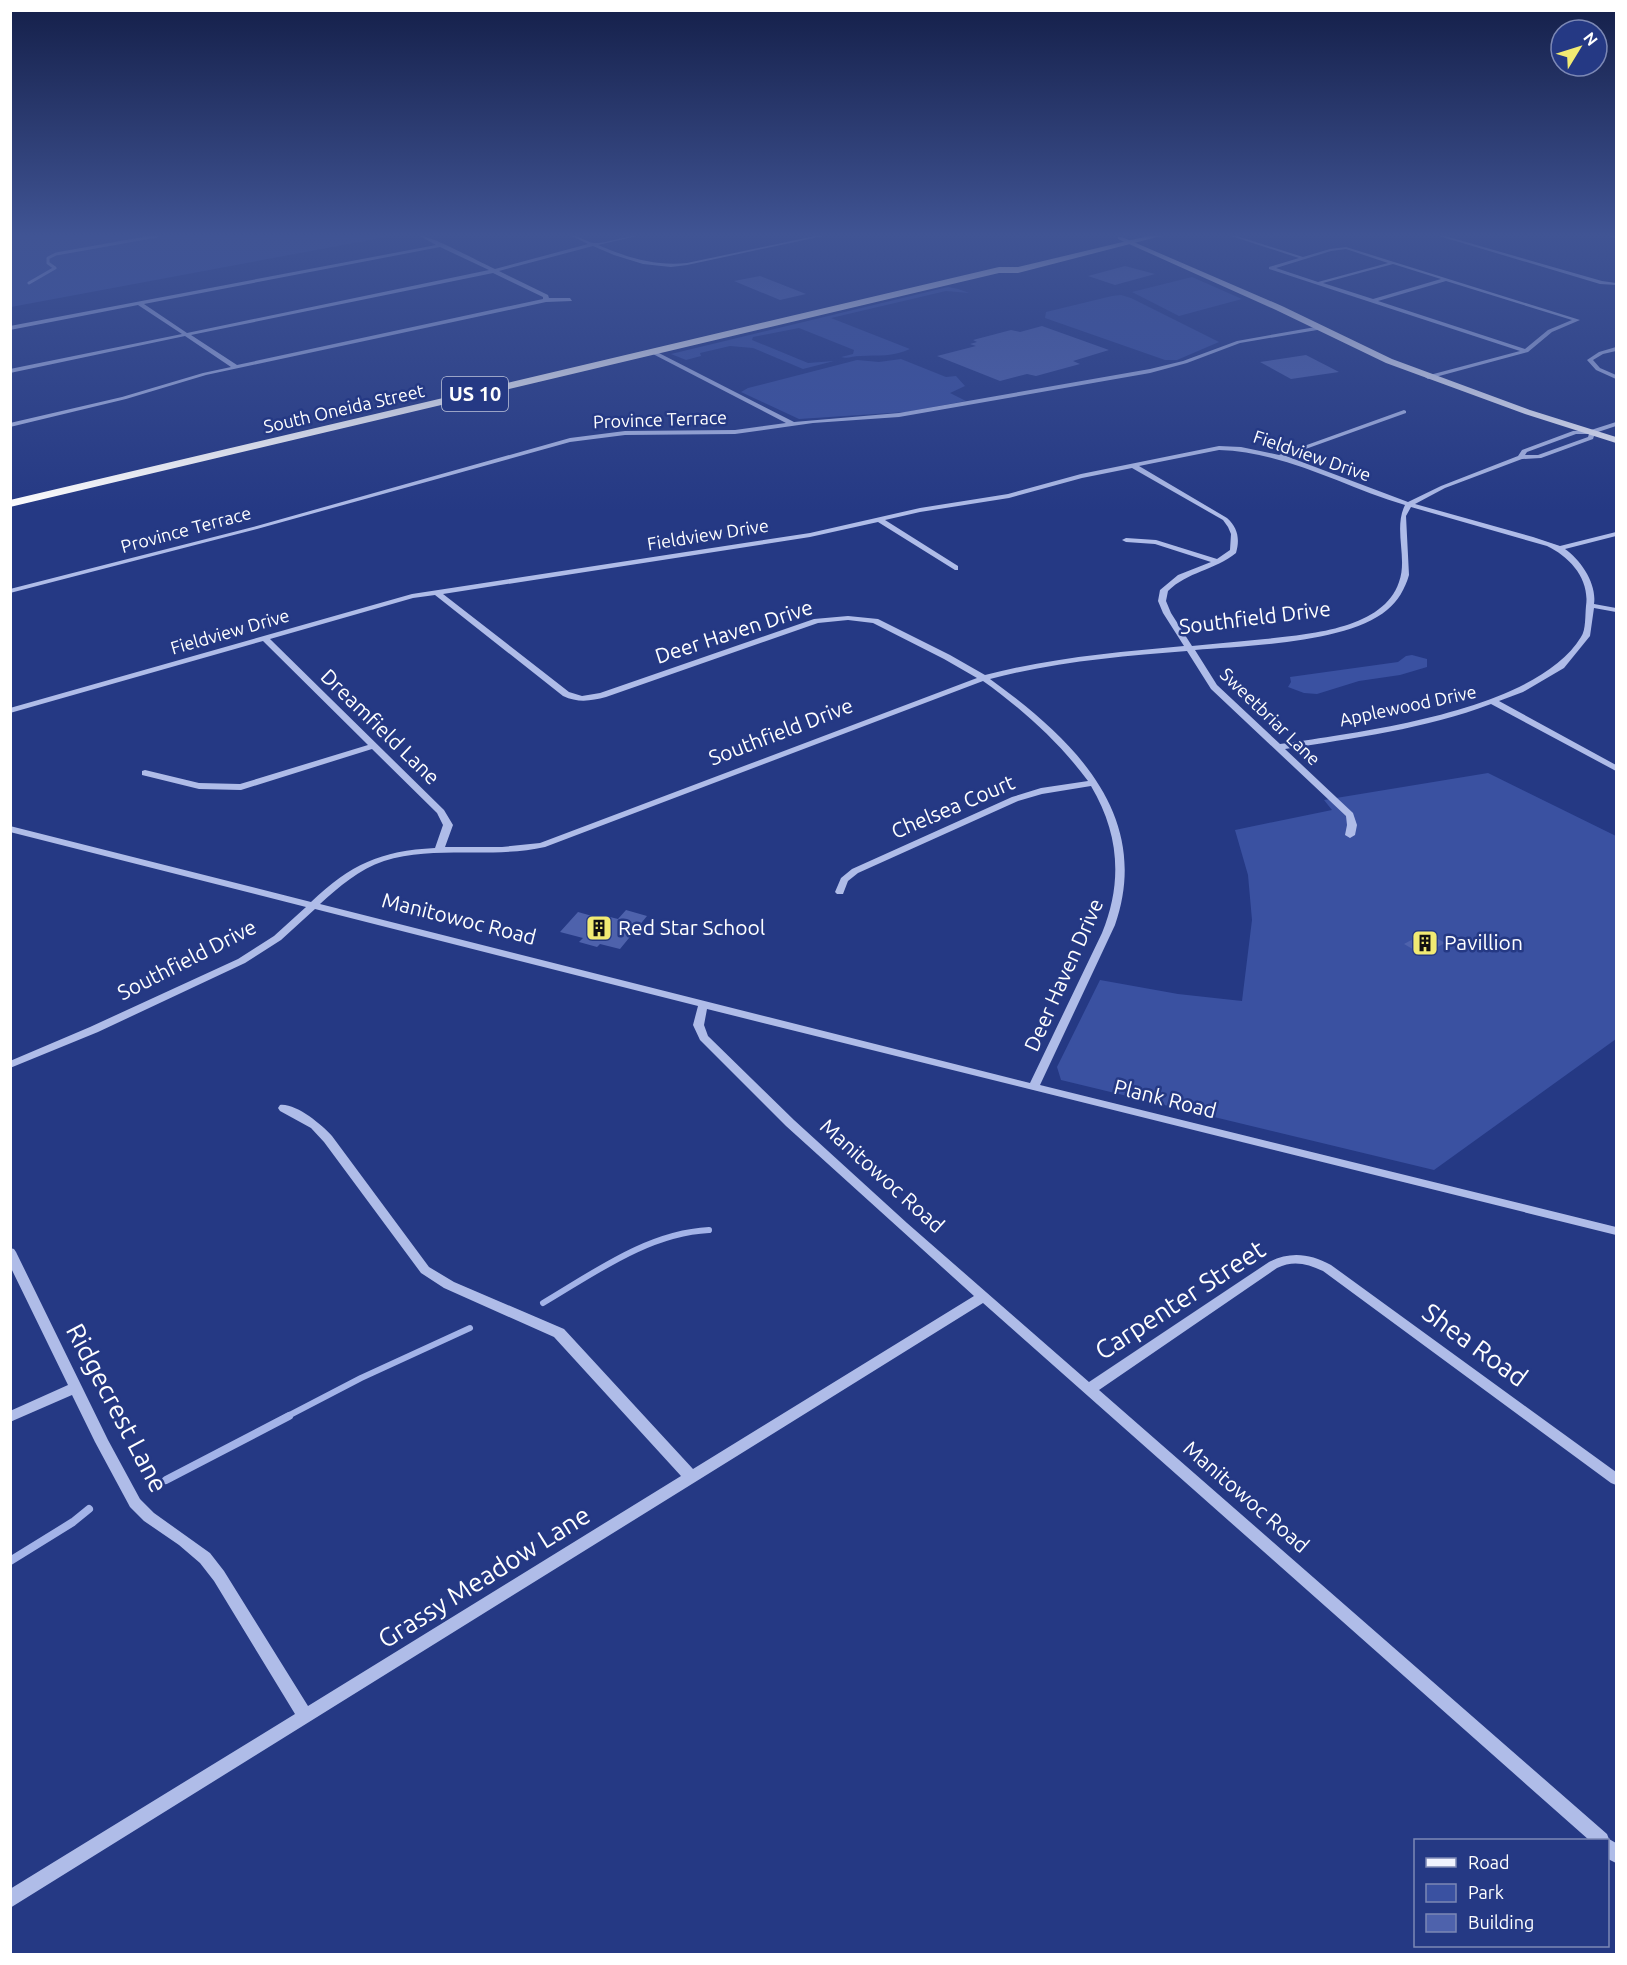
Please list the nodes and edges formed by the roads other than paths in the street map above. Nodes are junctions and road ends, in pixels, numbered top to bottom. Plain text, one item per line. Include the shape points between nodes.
1 (177, 328) edge
2 (211, 328) edge
3 (417, 328) edge
4 (756, 328) edge
5 (1321, 328) joint
6 (1455, 328) edge
7 (1558, 328) edge
8 (185, 333) junction
9 (1617, 349) edge
10 (1526, 351) junction
11 (653, 352) junction
12 (235, 367) junction
13 (10, 371) edge
14 (1428, 377) junction
15 (1617, 377) edge
16 (1404, 412) dead end
17 (1528, 412) junction
18 (793, 424) junction
19 (1617, 424) edge
20 (10, 425) edge
21 (1575, 432) junction
22 (1591, 435) junction
23 (1617, 440) edge
24 (1617, 447) edge
25 (1278, 457) junction
26 (1521, 458) junction
27 (1132, 465) junction
28 (10, 504) edge
29 (1409, 504) junction
30 (879, 519) junction
31 (1617, 534) edge
32 (1126, 540) dead end
33 (1560, 548) junction
34 (1217, 562) junction
35 (955, 568) dead end
36 (10, 591) edge
37 (436, 592) junction
38 (1593, 606) junction
39 (1617, 610) edge
40 (264, 638) junction
41 (1189, 648) junction
42 (984, 678) junction
43 (1494, 702) junction
44 (10, 711) edge
45 (374, 746) junction
46 (1279, 747) junction
47 (1617, 768) edge
48 (145, 773) dead end
49 (1095, 783) junction
50 (10, 829) edge
51 (1350, 835) dead end
52 (439, 851) junction
53 (840, 892) dead end
54 (314, 905) junction
55 (704, 1004) junction
56 (10, 1065) edge
57 (1034, 1087) junction
58 (284, 1108) dead end
59 (1617, 1231) edge
60 (10, 1252) edge
61 (1302, 1258) joint
62 (983, 1297) junction
63 (76, 1387) junction
64 (1088, 1390) junction
65 (10, 1417) edge
66 (691, 1477) junction
67 (1617, 1479) edge
68 (305, 1716) junction
69 (1599, 1839) edge
70 (10, 1899) edge

1 - 8 street
2 - 8 street
3 - 12 street
4 - 11 highway, South Oneida Street / US 10
5 - 14 main road
5 - 18 street, Province Terrace via 1248,339 1174,366 1014,396 913,414
6 - 10 street
7 - 10 street
8 - 12 street
8 - 13 street
9 - 15 street via 1590,360 1598,369
10 - 14 street
11 - 18 street
11 - 28 highway, South Oneida Street / US 10
12 - 20 street
14 - 17 main road
16 - 25 street
17 - 21 main road
17 - 22 main road
18 - 36 street, Province Terrace via 735,432 625,433 570,440
19 - 22 street
21 - 22 main road
21 - 26 street via 1524,451
22 - 23 main road
22 - 24 main road
22 - 26 street via 1539,457
25 - 27 street, Fieldview Drive via 1253,450 1219,448
25 - 29 street, Fieldview Drive
26 - 29 street
27 - 30 street, Fieldview Drive via 1073,477 1016,495
27 - 34 street via 1234,528 1233,551
29 - 33 street
29 - 41 street, Southfield Drive via 1403,516 1403,585 1392,602 1374,616 1313,636
30 - 35 street
30 - 37 street, Fieldview Drive via 810,535
31 - 33 street
32 - 34 street via 1156,542
33 - 38 street via 1580,568
34 - 41 street, Sweetbriar Lane via 1181,575 1164,590 1164,606
37 - 40 street, Fieldview Drive
37 - 42 street, Deer Haven Drive via 566,694 577,698 608,693 805,624 848,618 875,621
38 - 39 street
38 - 43 street, Applewood Drive via 1585,637 1570,657 1540,680
40 - 44 street, Fieldview Drive
40 - 45 street, Dreamfield Lane
41 - 42 street, Southfield Drive via 1070,660
41 - 46 street, Sweetbriar Lane via 1214,687
42 - 49 street, Deer Haven Drive via 1063,744
42 - 52 street, Southfield Drive via 543,845 505,852
43 - 46 street, Applewood Drive via 1417,723
43 - 47 street
45 - 48 street via 242,787 199,786
45 - 52 street, Dreamfield Lane via 446,819
46 - 51 street, Sweetbriar Lane via 1350,815
49 - 53 street, Chelsea Court via 1015,799 855,871 844,880
49 - 57 street, Deer Haven Drive via 1110,811 1118,838 1121,872 1117,902
50 - 54 street, Manitowoc Road
52 - 54 street, Southfield Drive via 399,855 372,863 338,882
54 - 55 street, Manitowoc Road
54 - 56 street, Southfield Drive via 262,949 232,965
55 - 57 street, Plank Road
55 - 62 street, Manitowoc Road via 697,1027 714,1050
57 - 59 street, Plank Road
58 - 66 street via 315,1125 328,1139 425,1270 449,1285 559,1333
60 - 63 street, Ridgecrest Lane
61 - 64 street, Carpenter Street via 1293,1257 1273,1265
61 - 67 street, Shea Road via 1327,1268
62 - 64 street, Manitowoc Road
62 - 66 street, Grassy Meadow Lane
63 - 65 street
63 - 68 street, Ridgecrest Lane via 135,1503 205,1558
64 - 69 street, Manitowoc Road
66 - 68 street, Grassy Meadow Lane
68 - 70 street, Grassy Meadow Lane

